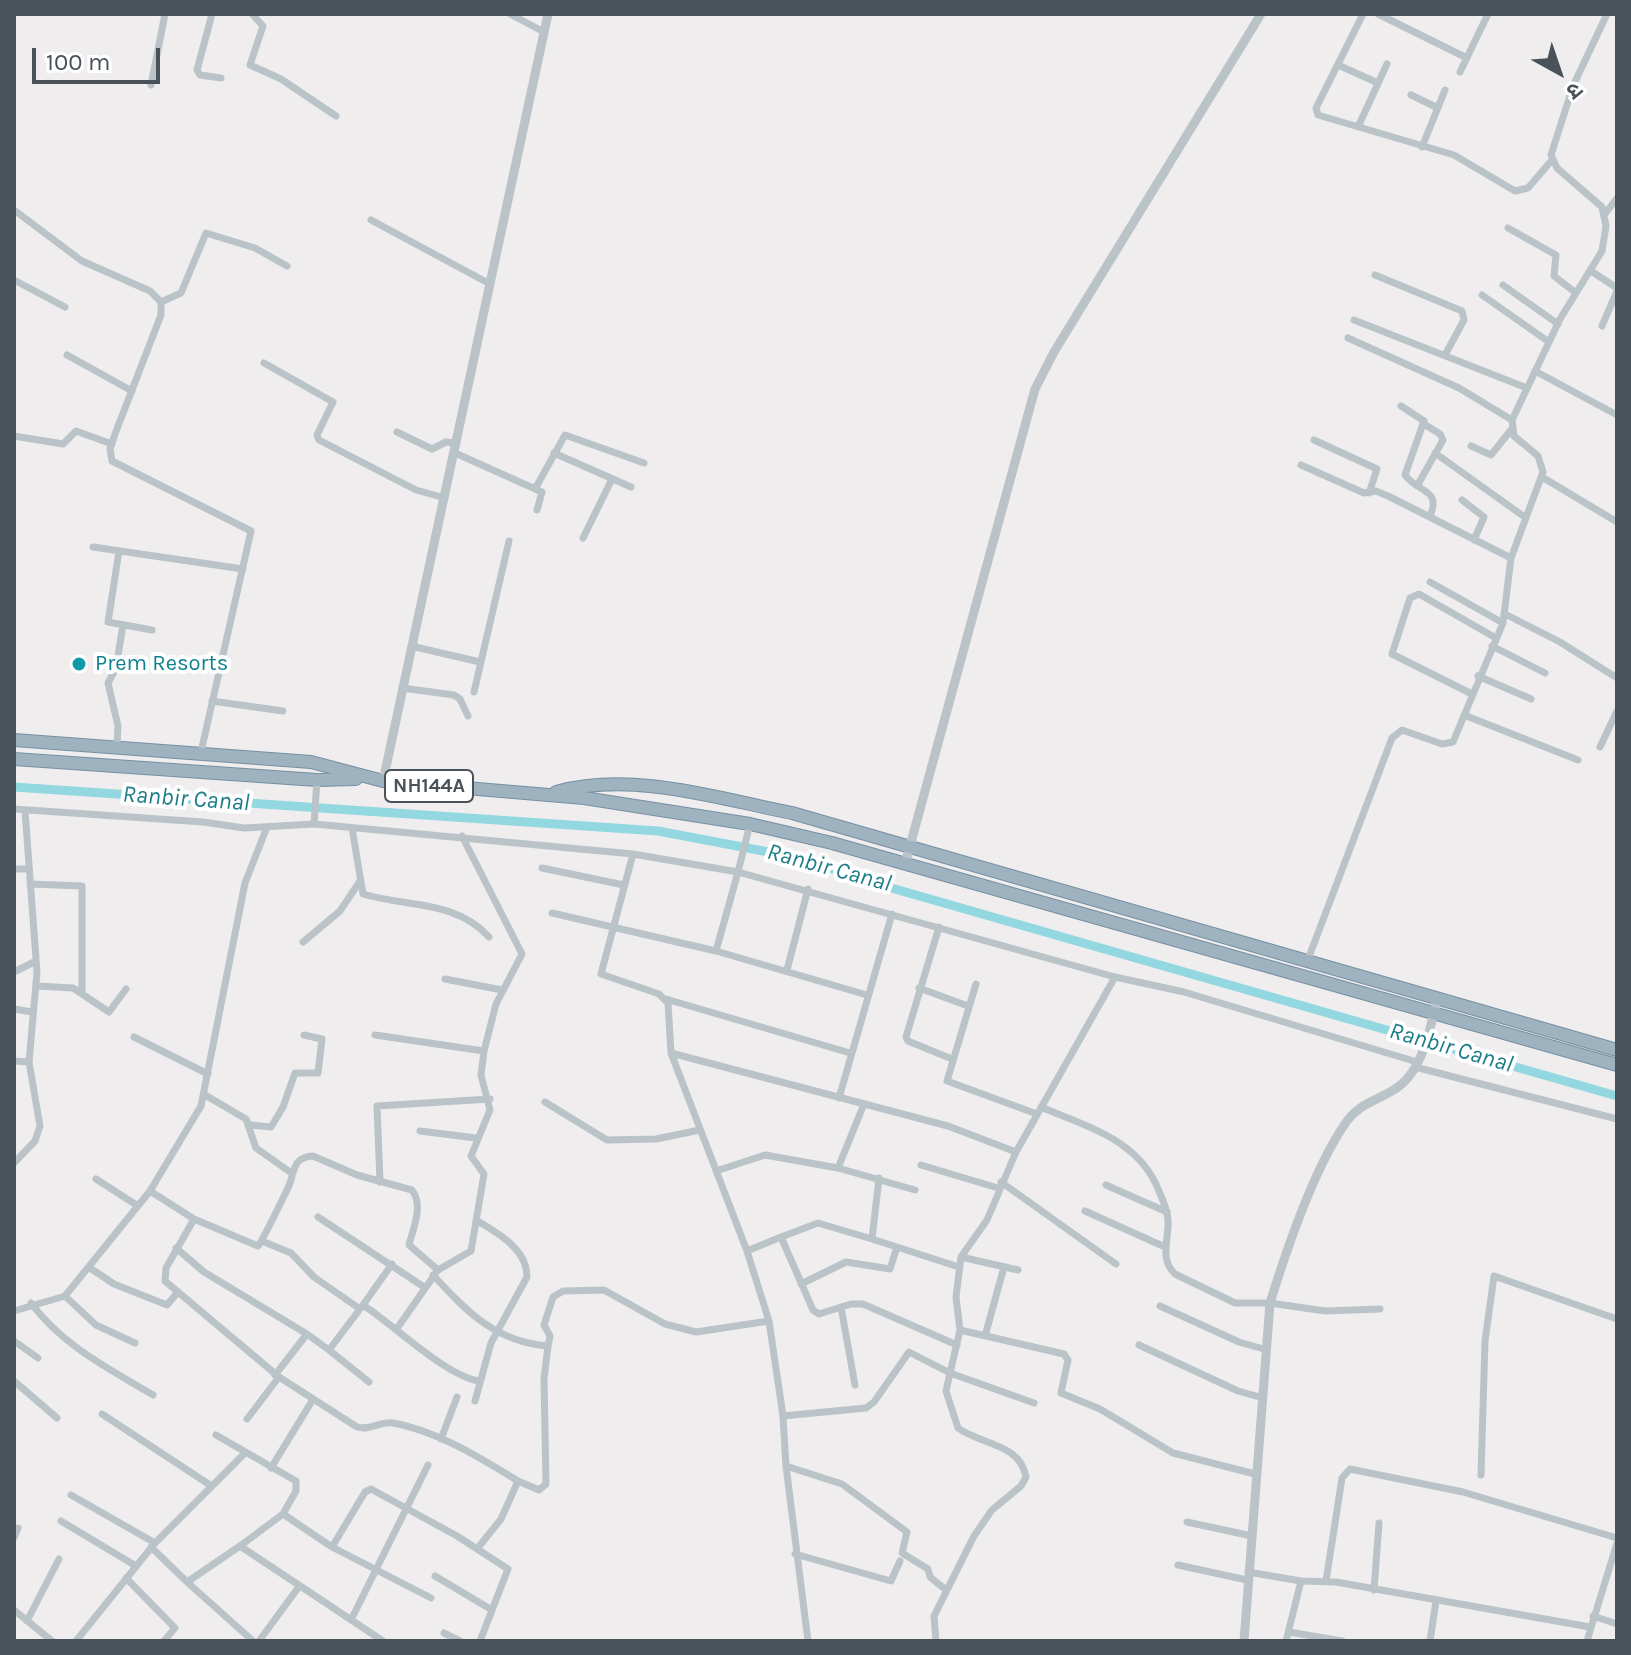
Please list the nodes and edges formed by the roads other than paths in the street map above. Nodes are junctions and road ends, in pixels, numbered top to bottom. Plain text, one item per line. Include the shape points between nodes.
1 (165, 14) edge
2 (212, 14) edge
3 (252, 14) edge
4 (510, 14) edge
5 (548, 14) edge
6 (1261, 14) edge
7 (1363, 14) edge
8 (1378, 14) edge
9 (1488, 14) edge
10 (1607, 14) edge
11 (544, 32) junction
12 (1467, 58) junction
13 (1387, 64) dead end
14 (1338, 65) junction
15 (1460, 72) dead end
16 (221, 78) dead end
17 (1378, 83) junction
18 (151, 85) dead end
19 (1445, 90) dead end
20 (1411, 95) dead end
21 (1438, 108) junction
22 (336, 116) dead end
23 (1358, 127) junction
24 (1422, 147) junction
25 (1552, 160) junction
26 (1617, 198) edge
27 (14, 210) edge
28 (1605, 214) junction
29 (371, 220) dead end
30 (1508, 228) dead end
31 (287, 266) dead end
32 (1591, 271) junction
33 (1375, 275) dead end
34 (14, 280) edge
35 (490, 284) junction
36 (1503, 285) dead end
37 (1617, 290) edge
38 (1576, 293) junction
39 (1482, 295) dead end
40 (161, 302) junction
41 (65, 307) dead end
42 (1354, 320) dead end
43 (1558, 324) junction
44 (1602, 326) dead end
45 (1348, 338) dead end
46 (1549, 342) junction
47 (67, 355) dead end
48 (1445, 355) junction
49 (264, 363) dead end
50 (1535, 371) junction
51 (1527, 388) junction
52 (132, 391) junction
53 (1401, 406) dead end
54 (1617, 415) edge
55 (1512, 420) junction
56 (1424, 424) junction
57 (1511, 430) junction
58 (397, 432) dead end
59 (14, 436) edge
60 (1314, 440) dead end
61 (112, 444) junction
62 (452, 445) junction
63 (1471, 446) dead end
64 (554, 453) junction
65 (1435, 453) junction
66 (644, 463) dead end
67 (1301, 465) dead end
68 (1542, 477) junction
69 (612, 479) junction
70 (1417, 486) junction
71 (631, 487) dead end
72 (535, 489) junction
73 (1369, 493) junction
74 (438, 496) junction
75 (1462, 500) dead end
76 (537, 510) dead end
77 (1430, 516) junction
78 (1526, 518) junction
79 (1617, 522) edge
80 (583, 538) dead end
81 (1474, 540) junction
82 (509, 541) dead end
83 (93, 547) dead end
84 (119, 551) junction
85 (1511, 558) junction
86 (243, 569) junction
87 (1430, 582) dead end
88 (1505, 614) junction
89 (1503, 623) junction
90 (123, 625) junction
91 (152, 630) dead end
92 (1494, 642) junction
93 (411, 646) junction
94 (480, 662) junction
95 (1545, 673) dead end
96 (1478, 676) junction
97 (1617, 678) edge
98 (402, 688) junction
99 (474, 692) dead end
100 (1472, 694) junction
101 (1531, 699) dead end
102 (212, 701) junction
103 (283, 711) dead end
104 (1617, 711) edge
105 (1464, 715) junction
106 (468, 716) dead end
107 (14, 740) edge
108 (117, 747) junction
109 (1600, 747) dead end
110 (201, 752) junction
111 (14, 759) edge
112 (1578, 760) dead end
113 (367, 779) junction
114 (317, 780) junction
115 (383, 781) junction
116 (544, 794) junction
117 (14, 809) edge
118 (25, 811) junction
119 (314, 819) junction
120 (267, 827) junction
121 (352, 828) junction
122 (748, 830) junction
123 (462, 836) junction
124 (910, 846) junction
125 (633, 854) junction
126 (905, 864) junction
127 (542, 868) dead end
128 (14, 869) edge
129 (28, 869) junction
130 (738, 872) junction
131 (360, 881) junction
132 (30, 884) junction
133 (624, 885) junction
134 (808, 889) junction
135 (552, 913) dead end
136 (892, 914) junction
137 (611, 925) junction
138 (939, 927) junction
139 (489, 937) dead end
140 (303, 942) dead end
141 (716, 951) junction
142 (36, 961) junction
143 (1307, 962) junction
144 (787, 970) junction
145 (14, 972) edge
146 (1115, 977) junction
147 (445, 979) dead end
148 (976, 984) dead end
149 (36, 986) junction
150 (919, 988) junction
151 (126, 989) dead end
152 (502, 990) junction
153 (82, 992) junction
154 (867, 995) junction
155 (666, 999) junction
156 (1436, 1004) junction
157 (968, 1006) junction
158 (14, 1009) edge
159 (32, 1012) junction
160 (304, 1035) dead end
161 (375, 1035) dead end
162 (134, 1037) dead end
163 (1617, 1050) edge
164 (484, 1051) junction
165 (671, 1053) junction
166 (850, 1053) junction
167 (952, 1059) junction
168 (14, 1061) edge
169 (29, 1062) junction
170 (1416, 1064) junction
171 (1617, 1065) edge
172 (208, 1074) junction
173 (205, 1095) junction
174 (839, 1098) junction
175 (490, 1099) junction
176 (545, 1102) dead end
177 (864, 1104) junction
178 (1039, 1110) junction
179 (1617, 1119) edge
180 (251, 1125) junction
181 (700, 1130) junction
182 (420, 1131) dead end
183 (476, 1138) junction
184 (1016, 1152) junction
185 (14, 1163) edge
186 (921, 1165) dead end
187 (838, 1168) junction
188 (716, 1171) junction
189 (290, 1172) junction
190 (879, 1178) junction
191 (96, 1179) dead end
192 (380, 1182) junction
193 (999, 1185) junction
194 (1106, 1185) dead end
195 (915, 1190) dead end
196 (150, 1191) junction
197 (138, 1206) junction
198 (1085, 1211) dead end
199 (1167, 1212) junction
200 (318, 1217) dead end
201 (194, 1219) junction
202 (476, 1220) junction
203 (781, 1237) junction
204 (872, 1239) junction
205 (262, 1241) junction
206 (897, 1247) junction
207 (1165, 1247) junction
208 (176, 1248) junction
209 (747, 1251) junction
210 (961, 1257) junction
211 (392, 1264) junction
212 (1116, 1264) dead end
213 (959, 1267) junction
214 (1004, 1267) junction
215 (90, 1268) junction
216 (1018, 1270) dead end
217 (435, 1272) junction
218 (801, 1284) junction
219 (424, 1287) junction
220 (177, 1293) junction
221 (65, 1296) junction
222 (31, 1303) junction
223 (1270, 1303) junction
224 (1160, 1306) dead end
225 (362, 1307) junction
226 (841, 1307) junction
227 (1380, 1309) dead end
228 (14, 1311) edge
229 (1617, 1319) edge
230 (769, 1321) junction
231 (398, 1327) junction
232 (960, 1330) junction
233 (497, 1333) junction
234 (307, 1334) junction
235 (985, 1336) junction
236 (14, 1341) edge
237 (135, 1343) dead end
238 (957, 1345) junction
239 (1139, 1345) dead end
240 (548, 1346) junction
241 (329, 1350) junction
242 (1267, 1350) junction
243 (38, 1358) dead end
244 (950, 1373) junction
245 (277, 1376) junction
246 (14, 1381) edge
247 (479, 1381) junction
248 (369, 1382) dead end
249 (855, 1385) dead end
250 (153, 1395) dead end
251 (457, 1397) dead end
252 (1263, 1398) junction
253 (312, 1401) junction
254 (475, 1401) dead end
255 (1034, 1403) dead end
256 (102, 1414) dead end
257 (783, 1416) junction
258 (57, 1418) dead end
259 (247, 1419) dead end
260 (216, 1435) dead end
261 (441, 1439) junction
262 (244, 1454) junction
263 (428, 1465) dead end
264 (786, 1466) junction
265 (271, 1468) junction
266 (1255, 1474) junction
267 (1481, 1475) dead end
268 (518, 1481) junction
269 (210, 1485) junction
270 (71, 1495) dead end
271 (406, 1509) junction
272 (283, 1514) junction
273 (61, 1521) dead end
274 (1187, 1522) dead end
275 (1379, 1523) dead end
276 (18, 1528) dead end
277 (1252, 1536) junction
278 (14, 1538) edge
279 (1617, 1540) edge
280 (153, 1545) junction
281 (240, 1546) junction
282 (332, 1547) junction
283 (477, 1549) junction
284 (795, 1554) junction
285 (59, 1559) dead end
286 (900, 1561) dead end
287 (1178, 1565) dead end
288 (136, 1566) junction
289 (376, 1571) junction
290 (435, 1576) dead end
291 (1248, 1576) junction
292 (126, 1578) junction
293 (1301, 1581) junction
294 (1326, 1581) junction
295 (187, 1582) junction
296 (298, 1588) junction
297 (946, 1590) junction
298 (1374, 1590) junction
299 (431, 1598) dead end
300 (1436, 1601) junction
301 (14, 1610) edge
302 (492, 1610) junction
303 (1593, 1616) junction
304 (351, 1620) junction
305 (27, 1621) junction
306 (1617, 1624) edge
307 (1590, 1627) junction
308 (1289, 1632) junction
309 (444, 1633) dead end
310 (264, 1640) edge
311 (52, 1641) edge
312 (76, 1641) edge
313 (164, 1641) edge
314 (253, 1641) edge
315 (383, 1641) edge
316 (460, 1641) edge
317 (480, 1641) edge
318 (808, 1641) edge
319 (936, 1641) edge
320 (1244, 1641) edge
321 (1286, 1641) edge
322 (1342, 1641) edge
323 (1430, 1641) edge
324 (1587, 1641) edge

1 - 18 street
2 - 16 street via 197,70 202,76
3 - 22 street via 263,26 250,65
4 - 11 street
5 - 11 street
6 - 124 street via 1035,389
7 - 14 street
8 - 12 street
9 - 12 street
10 - 25 street via 1573,86
11 - 35 street
12 - 15 street
13 - 17 street
14 - 17 street
14 - 23 street via 1315,110
17 - 23 street
19 - 21 street
20 - 21 street
21 - 24 street
23 - 24 street
24 - 25 street via 1467,161 1519,192
25 - 28 street
26 - 28 street
27 - 40 street via 82,261 150,291
28 - 32 street via 1606,238
29 - 35 street
30 - 38 street via 1556,255 1554,276
31 - 40 street via 255,248 206,233 181,293
32 - 37 street
32 - 38 street
33 - 48 street via 1462,311 1464,320
34 - 41 street
35 - 62 street
36 - 43 street
37 - 44 street
38 - 43 street
39 - 46 street
40 - 52 street via 161,315
42 - 48 street
43 - 46 street
45 - 55 street via 1459,388
46 - 50 street
47 - 52 street
48 - 51 street
49 - 74 street via 333,402 317,439
50 - 51 street
50 - 54 street
51 - 55 street
52 - 61 street
53 - 56 street via 1422,417
55 - 57 street
56 - 65 street via 1443,438
56 - 70 street via 1405,472
57 - 63 street via 1491,455
57 - 68 street via 1542,461
58 - 62 street via 432,449
59 - 61 street via 63,444 76,431
60 - 73 street via 1377,469
61 - 86 street via 110,456 120,467 249,528
62 - 72 street
62 - 74 street
64 - 66 street via 567,435
64 - 69 street
64 - 72 street
65 - 70 street
65 - 78 street
67 - 73 street
68 - 78 street
68 - 79 street
69 - 71 street
69 - 80 street
70 - 77 street via 1435,501
72 - 76 street via 543,495
73 - 77 street
74 - 93 street
75 - 81 street via 1484,517
77 - 81 street
78 - 85 street
81 - 85 street
82 - 94 street
83 - 84 street
84 - 86 street
84 - 90 street via 107,620
85 - 88 street
86 - 102 street
87 - 89 street
88 - 89 street
88 - 97 street
89 - 92 street
90 - 91 street
90 - 108 street via 108,683
92 - 95 street
92 - 96 street
92 - 100 street via 1419,594 1410,598 1392,654
93 - 94 street
93 - 98 street
94 - 99 street
96 - 100 street
96 - 101 street
98 - 106 street via 454,695
98 - 115 street
100 - 105 street
102 - 103 street
102 - 110 street
104 - 109 street
105 - 112 street
105 - 143 street via 1457,738 1449,744 1402,730 1392,738
107 - 108 highway
108 - 110 highway
110 - 113 highway via 311,762
111 - 114 highway, NH144A
113 - 114 highway, NH144A
113 - 115 highway, NH144A
114 - 119 street
115 - 116 highway, NH144A
116 - 122 highway, NH144A
116 - 124 highway via 585,784 654,787 792,813
117 - 118 street
118 - 120 street
118 - 129 street
119 - 120 street
119 - 121 street
120 - 172 street via 245,883
121 - 123 street
121 - 131 street
122 - 126 highway, NH144A
122 - 130 street
123 - 125 street
123 - 152 street via 520,946 520,960
124 - 126 street
124 - 143 highway
125 - 130 street
125 - 133 street
126 - 156 highway, NH144A
127 - 133 street
128 - 129 street
129 - 132 street
130 - 134 street
130 - 141 street
131 - 139 street via 364,895 458,915
131 - 140 street via 340,911
132 - 142 street
132 - 153 street via 83,887
133 - 137 street
134 - 136 street
134 - 144 street
135 - 137 street
136 - 138 street
136 - 154 street
137 - 141 street
137 - 155 street via 602,976
138 - 146 street
138 - 150 street
141 - 144 street
142 - 145 street
142 - 149 street
143 - 156 highway, NH144A
144 - 154 street
146 - 170 street via 1184,992
146 - 178 street
147 - 152 street
148 - 157 street
149 - 153 street
149 - 159 street
150 - 157 street
150 - 167 street via 906,1039
151 - 153 street via 110,1012
152 - 164 street
154 - 166 street
155 - 165 street
155 - 166 street
156 - 163 highway, NH144A
156 - 170 street
156 - 171 highway, NH144A
157 - 167 street
158 - 159 street
159 - 169 street
160 - 180 street via 322,1040 318,1073 295,1073 271,1127
161 - 164 street
162 - 172 street
164 - 175 street via 481,1075
165 - 174 street
165 - 181 street
166 - 174 street
167 - 178 street via 949,1084
168 - 169 street
169 - 185 street via 40,1108 39,1134
170 - 179 street
170 - 223 street via 1397,1087 1360,1106 1346,1122 1329,1151
172 - 173 street
173 - 180 street
173 - 196 street
174 - 177 street
175 - 183 street via 489,1115
175 - 192 street via 377,1106
176 - 181 street via 599,1138 659,1138
177 - 184 street via 948,1126
177 - 187 street
178 - 184 street
178 - 199 street via 1132,1150 1153,1176
180 - 189 street via 256,1148
181 - 188 street
182 - 183 street
183 - 202 street via 471,1156 484,1174
184 - 193 street
186 - 193 street
187 - 188 street via 765,1155
187 - 190 street
188 - 209 street
189 - 192 street via 309,1155
189 - 205 street via 289,1186
190 - 195 street
190 - 204 street
191 - 197 street
192 - 217 street via 416,1194 417,1220 409,1245
193 - 210 street via 990,1214
193 - 212 street
194 - 199 street
196 - 197 street
196 - 201 street
197 - 215 street
198 - 207 street
199 - 207 street
200 - 211 street
201 - 205 street via 253,1246
201 - 208 street
202 - 217 street via 471,1254 455,1257
202 - 233 street via 504,1238 527,1269 525,1284
203 - 204 street via 823,1223
203 - 209 street
203 - 218 street
204 - 206 street
205 - 225 street via 291,1253 314,1277
206 - 213 street
206 - 218 street via 890,1269 846,1262
207 - 223 street via 1175,1274 1235,1303
208 - 220 street via 164,1275
208 - 234 street via 204,1272
209 - 230 street
210 - 213 street
210 - 214 street
211 - 219 street
211 - 225 street
213 - 232 street
214 - 216 street
214 - 235 street
215 - 220 street via 114,1284 167,1305
215 - 221 street
217 - 219 street
217 - 233 street via 465,1310
218 - 226 street via 816,1313
219 - 231 street
220 - 245 street
221 - 222 street
221 - 237 street via 96,1325
222 - 228 street
222 - 250 street via 74,1347
223 - 227 street via 1325,1311
223 - 242 street
224 - 242 street
225 - 231 street
225 - 241 street
226 - 238 street via 857,1303 880,1310
226 - 249 street
229 - 267 street via 1494,1276 1485,1341
230 - 240 street via 696,1332 665,1324 604,1290 563,1291 553,1297 544,1325
230 - 257 street
231 - 247 street via 450,1370
232 - 235 street
232 - 238 street
233 - 240 street
233 - 247 street
234 - 241 street
234 - 245 street
235 - 266 street via 1064,1354 1068,1360 1062,1394 1100,1409 1173,1453
236 - 243 street
238 - 244 street
239 - 252 street
240 - 268 street via 546,1484 539,1490
241 - 248 street
242 - 252 street
244 - 255 street
244 - 257 street via 909,1352 866,1408
244 - 297 street via 946,1391 958,1428 1014,1455 1026,1477 983,1521
245 - 253 street
245 - 259 street
246 - 258 street
247 - 254 street
251 - 261 street
252 - 266 street
253 - 261 street via 361,1429 391,1423
253 - 265 street
256 - 269 street
257 - 264 street
260 - 262 street
261 - 268 street
262 - 265 street
262 - 269 street
263 - 271 street
264 - 284 street
264 - 297 street via 842,1484 907,1532 902,1553 928,1569
265 - 272 street via 297,1485
266 - 277 street
268 - 283 street via 501,1519
269 - 280 street
270 - 280 street
271 - 282 street via 369,1489
271 - 283 street
271 - 289 street
272 - 281 street
272 - 282 street
273 - 288 street
274 - 277 street
275 - 298 street
276 - 278 street
277 - 291 street
279 - 294 street via 1463,1492 1350,1469 1342,1478
279 - 303 street
280 - 288 street
280 - 295 street
281 - 295 street
281 - 296 street
282 - 289 street
283 - 302 street via 508,1571
284 - 286 street via 891,1581
284 - 318 street
285 - 305 street
287 - 291 street
288 - 292 street
289 - 299 street
289 - 304 street
290 - 302 street
291 - 293 street
291 - 320 street
292 - 312 street
292 - 313 street via 175,1628
293 - 294 street
293 - 308 street
294 - 298 street
295 - 314 street
296 - 304 street
296 - 310 street
297 - 319 street via 934,1616
298 - 300 street
300 - 307 street
300 - 323 street
301 - 305 street
302 - 317 street
303 - 306 street
303 - 307 street
304 - 315 street
305 - 311 street
307 - 324 street
308 - 321 street
308 - 322 street
309 - 316 street

